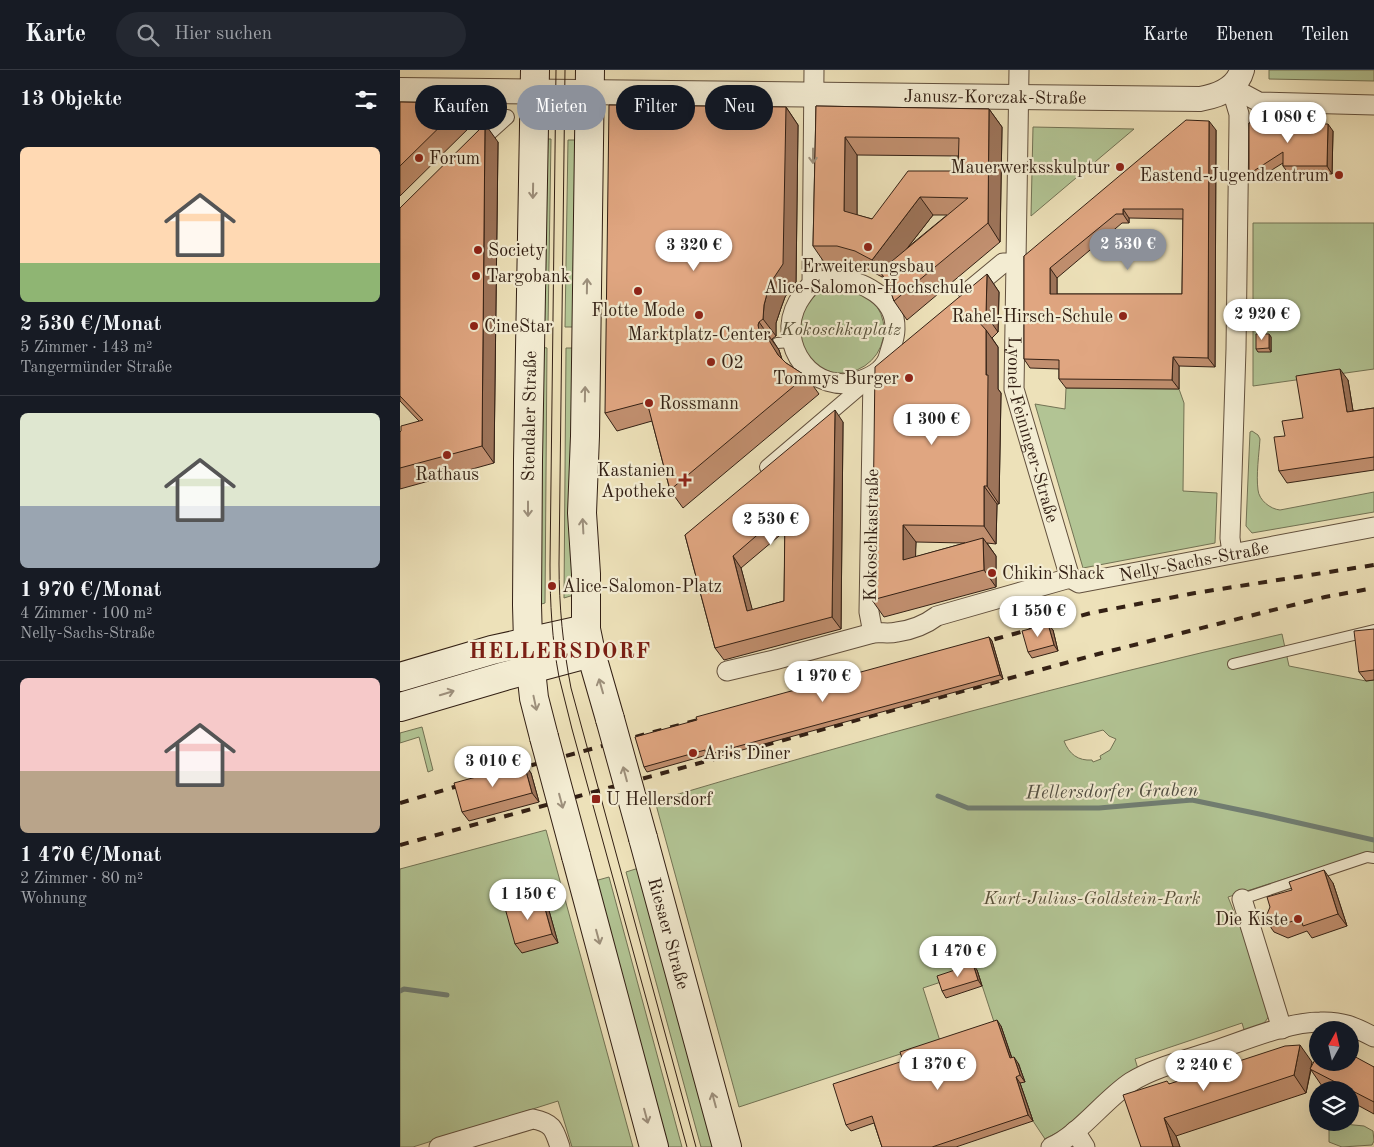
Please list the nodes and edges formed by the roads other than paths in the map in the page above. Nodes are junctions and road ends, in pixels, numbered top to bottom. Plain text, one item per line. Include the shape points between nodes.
1 (814, 70) edge
2 (1019, 70) edge
3 (1237, 79) edge
4 (535, 80) edge
5 (590, 81) edge
6 (400, 90) edge
7 (814, 94) junction
8 (1019, 97) junction
9 (1374, 105) edge
10 (493, 130) edge
11 (470, 151) edge
12 (1016, 263) junction
13 (812, 284) junction
14 (957, 301) edge
15 (911, 339) edge
16 (888, 358) junction
17 (873, 376) junction
18 (756, 476) edge
19 (1374, 526) edge
20 (1232, 553) junction
21 (1070, 578) junction
22 (1374, 630) edge
23 (874, 633) junction
24 (588, 641) junction
25 (528, 642) junction
26 (1233, 664) dead end
27 (531, 669) junction
28 (727, 670) dead end
29 (400, 677) edge
30 (400, 707) edge
31 (1374, 858) edge
32 (1242, 899) joint
33 (1282, 1029) junction
34 (1374, 1037) edge
35 (1075, 1131) junction
36 (440, 1147) edge
37 (560, 1147) edge
38 (654, 1147) edge
39 (727, 1147) edge
40 (1051, 1147) edge
41 (1085, 1147) edge

1 - 7 street
2 - 8 street, Lyonel-Feininger-Straße
3 - 8 street, Janusz-Korczak-Straße via 1211,97 1200,99
3 - 9 street via 1259,102
3 - 20 street
4 - 5 street, Janusz-Korczak-Straße
4 - 6 street, Janusz-Korczak-Straße
4 -> 25 main road, Stendaler Straße
5 - 7 street, Janusz-Korczak-Straße
24 -> 5 main road via 582,513
7 - 8 street, Janusz-Korczak-Straße
7 -> 13 street
8 - 12 street, Lyonel-Feininger-Straße
10 - 11 street
12 - 14 street via 1003,263
12 - 21 street, Lyonel-Feininger-Straße via 1014,389
13 - 16 street via 845,279 873,290 884,300 892,314 895,329
13 - 17 street via 795,307 785,343 815,376 834,383 855,383
15 - 16 street
16 - 17 street
17 - 18 street
17 - 23 street, Kokoschkastraße via 869,612
19 - 20 street, Nelly-Sachs-Straße
20 - 21 street, Nelly-Sachs-Straße via 1079,583
21 - 23 street, Nelly-Sachs-Straße via 937,616 918,627 896,633
22 - 26 lane
23 - 28 street, Nelly-Sachs-Straße
24 - 25 main road
24 - 27 main road
39 -> 24 main road, Riesaer Straße, bridge
25 - 27 main road
25 - 29 main road
30 -> 27 main road
27 -> 38 main road, bridge via 544,737
31 - 32 lane via 1367,857
32 - 33 street
33 - 34 street via 1335,1022 1353,1026
33 - 35 street via 1141,1077
35 - 40 street
35 - 41 street
36 - 37 street via 533,1119 546,1122 554,1129

